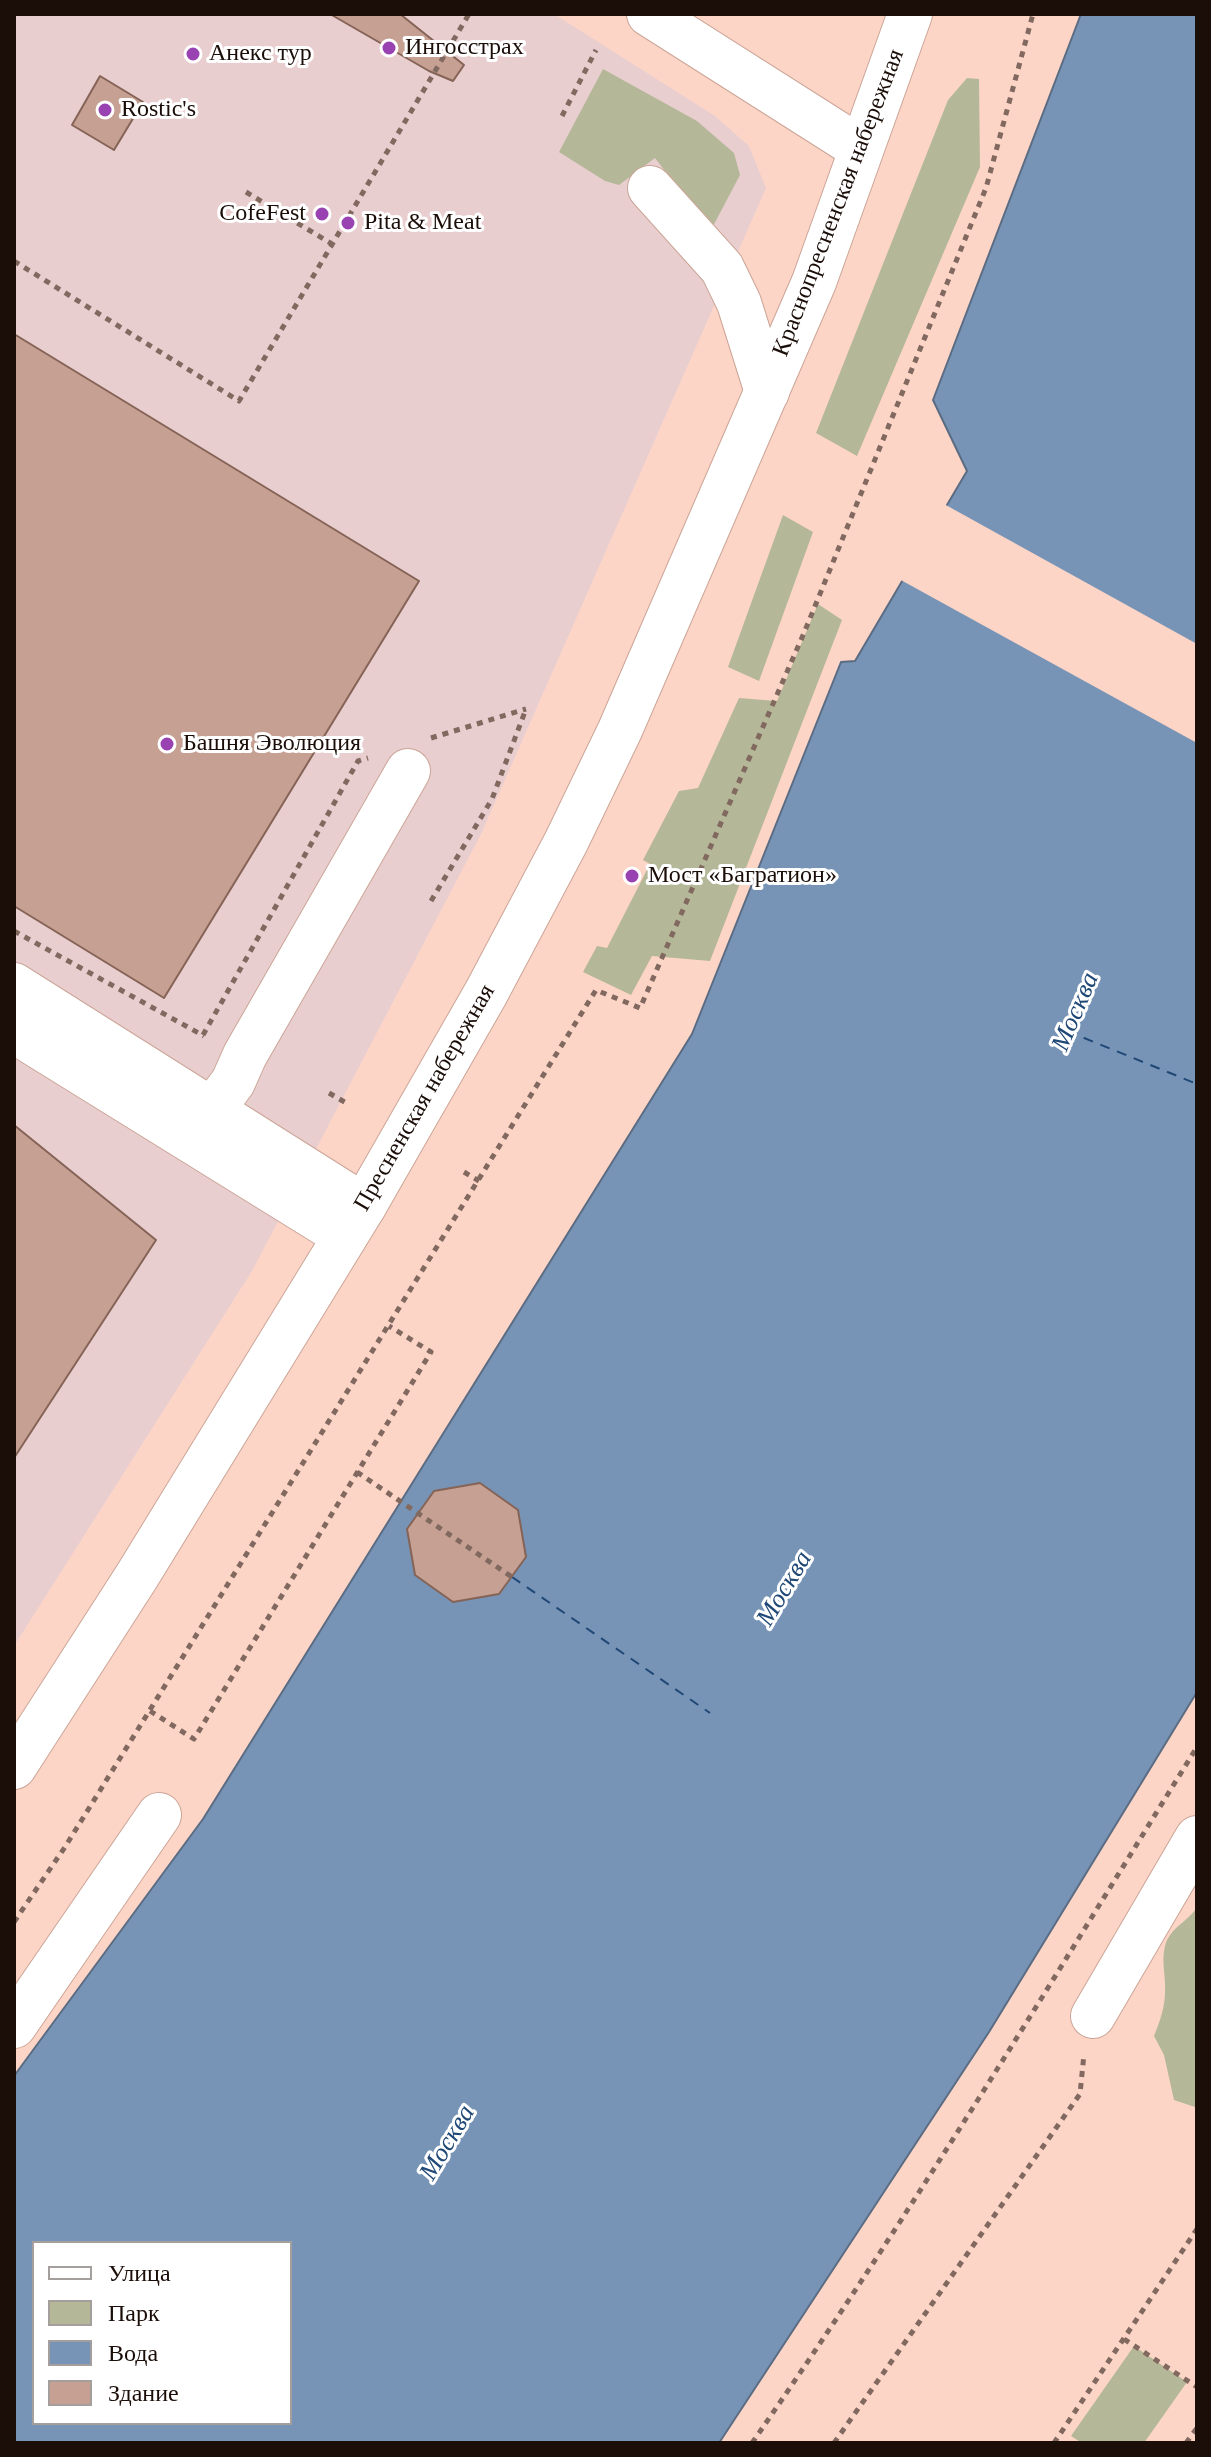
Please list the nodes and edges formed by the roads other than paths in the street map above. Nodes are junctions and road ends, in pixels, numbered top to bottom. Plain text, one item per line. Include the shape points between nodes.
1 (649, 14) edge
2 (910, 14) edge
3 (860, 148) junction
4 (650, 188) dead end
5 (767, 392) junction
6 (408, 771) dead end
7 (14, 985) edge
8 (14, 1031) edge
9 (212, 1110) junction
10 (355, 1221) junction
11 (14, 1765) edge
12 (159, 1815) dead end
13 (1197, 1838) edge
14 (1093, 2016) road end
15 (14, 2026) edge

1 - 3 main road
2 - 3 main road, Краснопресненская набережная
3 - 5 main road, Краснопресненская набережная via 814,282
4 - 5 main road via 722,268 739,303
5 - 10 main road, Пресненская набережная via 566,842
6 - 9 main road via 233,1082
7 - 9 main road
8 - 10 main road
9 - 10 main road
10 - 11 main road, Пресненская набережная
12 - 15 main road
13 - 14 main road

